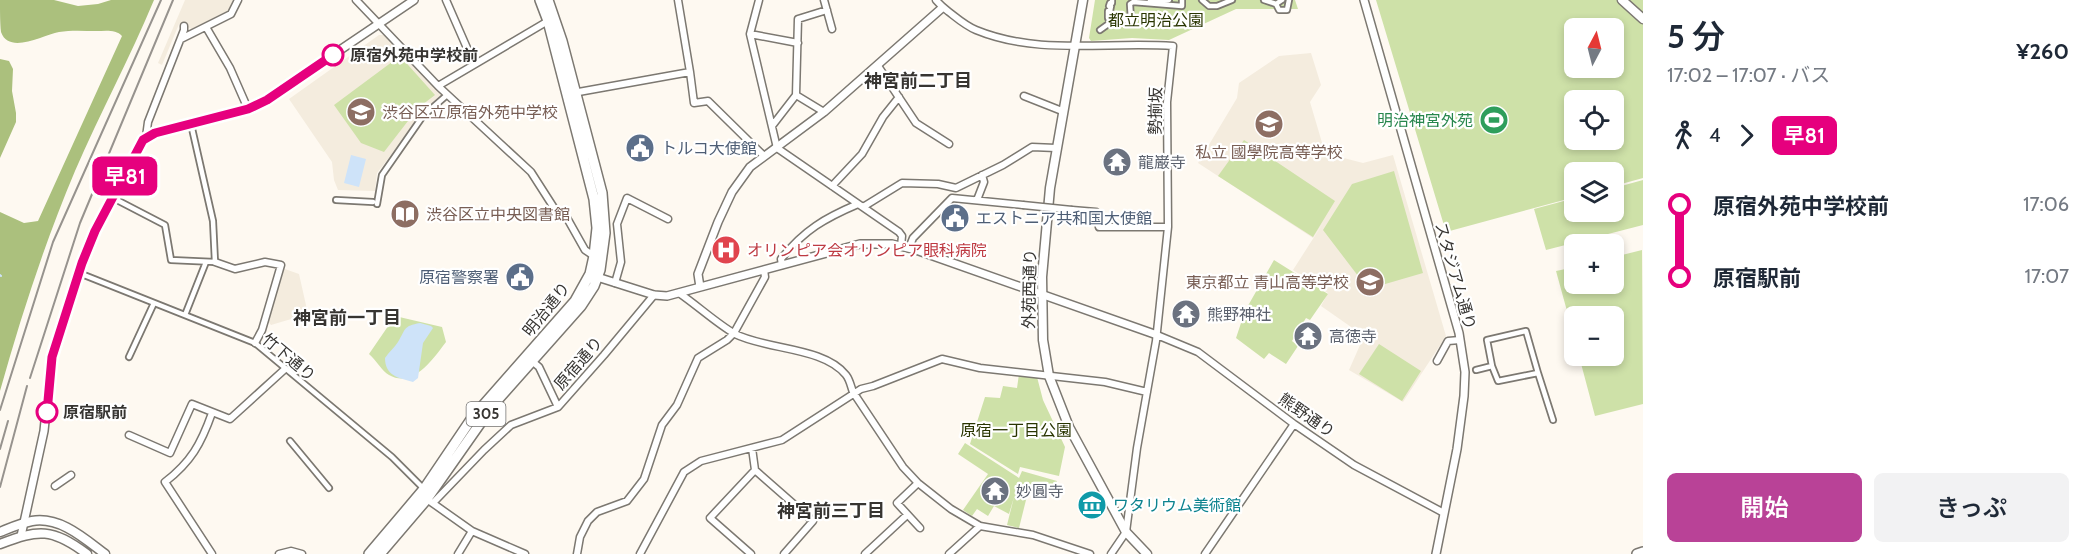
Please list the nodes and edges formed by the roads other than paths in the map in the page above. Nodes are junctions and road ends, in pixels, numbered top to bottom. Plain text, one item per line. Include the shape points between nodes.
1 (237, 0) edge
2 (356, 0) edge
3 (414, 0) edge
4 (446, 0) edge
5 (540, 0) edge
6 (548, 0) edge
7 (678, 0) edge
8 (759, 0) edge
9 (824, 0) edge
10 (936, 0) edge
11 (1083, 0) edge
12 (1112, 0) edge
13 (1129, 0) edge
14 (1136, 0) edge
15 (1169, 0) edge
16 (1182, 0) edge
17 (1202, 0) edge
18 (1233, 0) edge
19 (1264, 0) edge
20 (1282, 0) edge
21 (1289, 0) edge
22 (1364, 0) edge
23 (1622, 0) edge
24 (1276, 4) junction
25 (942, 8) junction
26 (827, 10) junction
27 (1643, 19) edge
28 (1127, 20) junction
29 (548, 21) junction
30 (378, 24) junction
31 (184, 26) dead end
32 (206, 27) junction
33 (832, 29) dead end
34 (1100, 30) dead end
35 (750, 34) junction
36 (181, 39) junction
37 (798, 43) junction
38 (1074, 46) junction
39 (474, 64) junction
40 (878, 66) junction
41 (690, 72) junction
42 (438, 86) junction
43 (571, 93) junction
44 (447, 95) junction
45 (796, 95) junction
46 (1024, 96) dead end
47 (899, 97) junction
48 (248, 109) junction
49 (1062, 111) junction
50 (824, 112) junction
51 (191, 124) junction
52 (772, 126) junction
53 (146, 137) junction
54 (950, 144) dead end
55 (777, 148) junction
56 (1056, 148) junction
57 (764, 156) junction
58 (982, 175) junction
59 (832, 186) junction
60 (113, 198) junction
61 (336, 200) dead end
62 (977, 200) junction
63 (860, 205) junction
64 (668, 219) dead end
65 (1168, 227) junction
66 (905, 247) junction
67 (594, 256) junction
68 (206, 262) junction
69 (215, 262) junction
70 (782, 265) junction
71 (764, 270) junction
72 (79, 273) junction
73 (594, 275) junction
74 (615, 284) junction
75 (700, 287) junction
76 (679, 293) junction
77 (654, 295) junction
78 (1042, 295) junction
79 (154, 303) junction
80 (185, 315) junction
81 (734, 333) junction
82 (1157, 335) junction
83 (1460, 340) junction
84 (255, 343) junction
85 (129, 357) dead end
86 (1437, 361) dead end
87 (533, 362) junction
88 (1492, 366) junction
89 (285, 369) junction
90 (1476, 370) dead end
91 (1538, 373) junction
92 (1049, 376) junction
93 (853, 392) junction
94 (1147, 392) junction
95 (558, 406) junction
96 (212, 413) junction
97 (1554, 420) dead end
98 (1294, 424) junction
99 (129, 435) dead end
100 (290, 441) dead end
101 (752, 448) junction
102 (755, 470) junction
103 (71, 475) dead end
104 (918, 483) junction
105 (55, 486) dead end
106 (329, 488) dead end
107 (424, 489) junction
108 (430, 501) junction
109 (1444, 513) junction
110 (907, 516) junction
111 (24, 523) junction
112 (980, 526) junction
113 (920, 528) dead end
114 (472, 531) junction
115 (0, 532) edge
116 (1126, 532) junction
117 (21, 536) junction
118 (0, 544) edge
119 (1643, 552) edge
120 (87, 554) edge
121 (105, 554) edge
122 (212, 554) edge
123 (279, 554) edge
124 (302, 554) edge
125 (369, 554) edge
126 (380, 554) edge
127 (459, 554) edge
128 (525, 554) edge
129 (577, 554) edge
130 (640, 554) edge
131 (751, 554) edge
132 (784, 554) edge
133 (865, 554) edge
134 (949, 554) edge
135 (1090, 554) edge
136 (1111, 554) edge
137 (1147, 554) edge
138 (1205, 554) edge
139 (1436, 554) edge
140 (1637, 554) edge

1 - 32 street via 231,14
2 - 30 street
3 - 30 street
4 - 39 street
5 - 29 main road, 明治通り / 305
6 - 43 main road, 明治通り / 305 via 562,41
7 - 41 street
8 - 35 street
9 - 26 street
10 - 25 street
11 - 38 main road, 外苑西通り
12 - 28 street via 1108,18
13 - 28 street
14 - 15 street
16 - 28 street via 1182,6 1133,2 1131,20
17 - 18 street via 1209,6
19 - 24 street
20 - 24 street
21 - 24 street via 1287,10 1279,10
22 - 83 street, スタジアム通り
23 - 27 main road
25 - 38 street via 981,32 1044,45
25 - 40 street
26 - 33 street
26 - 37 street via 798,19
28 - 34 street
29 - 39 street
29 - 43 main road, 明治通り / 305
30 - 42 street
30 - 48 street
31 - 36 street
32 - 36 street
32 - 48 street
35 - 37 street
35 - 52 street
36 - 53 street via 152,111
37 - 45 street
38 - 49 main road, 外苑西通り
38 - 65 street, 勢揃坂 via 1173,46 1167,102
39 - 42 street
40 - 47 street
40 - 50 street
41 - 43 street
41 - 57 street via 694,103 708,101
42 - 44 street
43 - 67 main road, 明治通り / 305 via 594,198
43 - 73 main road, 明治通り / 305 via 603,204 604,248
44 - 61 street via 423,116 382,176 375,203
44 - 67 street via 531,172 556,212 567,218 585,250
45 - 50 street
45 - 52 street
46 - 49 street
47 - 54 street via 916,123
47 - 59 street via 862,154
48 - 51 street
49 - 56 main road, 外苑西通り
50 - 55 street
51 - 53 street
51 - 69 street via 213,221
52 - 55 street
53 - 60 street
55 - 57 street
55 - 59 street
56 - 58 street via 1032,147
56 - 78 main road, 外苑西通り
57 - 75 street via 750,167 732,192 698,274
58 - 62 street via 984,182
58 - 63 street via 956,188 902,183
59 - 63 street
60 - 68 street via 162,221 171,260
60 - 72 street
62 - 65 street, bridge via 1096,212 1099,227
62 - 66 street via 952,198
63 - 66 street via 898,232
63 - 70 street via 814,225 793,244 781,259
64 - 74 street via 627,198 616,224 621,262
65 - 82 street, 勢揃坂
66 - 70 street via 860,244
66 - 78 street
67 - 73 main road, 明治通り / 305
68 - 69 street
68 - 80 street
69 - 84 street via 236,269 265,262 281,265
70 - 71 street
71 - 75 street
71 - 81 street via 765,277
72 - 79 street, 竹下通り
72 - 111 street via 52,357 44,431
73 - 74 street
73 - 87 main road, 明治通り / 305 via 581,306
73 - 107 main road, 明治通り / 305 via 472,418
74 - 77 street
75 - 76 street
76 - 77 street
76 - 81 street
77 - 95 street, 原宿通り
78 - 82 street
78 - 92 main road, 外苑西通り via 1042,340
79 - 80 street, 竹下通り
79 - 85 street
80 - 84 street, 竹下通り
81 - 93 street via 763,345 829,362 846,375
81 - 129 street via 698,358 676,405 662,424 644,479 627,501 597,512 588,521
82 - 94 street, 勢揃坂
82 - 98 street, 熊野通り via 1198,352
83 - 86 street via 1448,341
83 - 109 street, スタジアム通り via 1464,396
84 - 89 street, 竹下通り
87 - 95 street
87 - 108 main road, 明治通り / 305 via 493,405
88 - 90 street
88 - 91 street via 1498,381
88 - 91 street via 1487,340 1526,331
89 - 96 street via 230,419
89 - 107 street, 竹下通り via 392,457
91 - 97 street
92 - 93 street via 942,359
92 - 94 street via 1105,382
92 - 116 main road, 外苑西通り via 1069,427
93 - 101 street via 782,440
93 - 104 street via 897,459
94 - 116 street, 勢揃坂
95 - 108 street, 原宿通り via 511,425
96 - 99 street via 192,404 170,453
96 - 122 street via 188,462 165,482
98 - 109 street, 熊野通り via 1354,465
98 - 138 street
100 - 106 street
101 - 102 street
101 - 130 street via 700,461 684,472
102 - 131 street via 710,518
102 - 132 street via 813,521
103 - 105 street
104 - 110 street via 897,503
104 - 112 street
107 - 108 street
107 - 125 main road, 明治通り / 305
108 - 114 street
108 - 126 main road, 明治通り / 305
109 - 139 street, スタジアム通り
110 - 113 street
110 - 133 street
111 - 115 main road
111 - 117 street
111 - 121 main road via 55,523 77,533
112 - 134 street
112 - 135 street via 1033,535
114 - 127 street
114 - 128 street
116 - 136 street
116 - 137 main road, 外苑西通り
117 - 118 main road
117 - 120 main road via 35,532 51,534
119 - 140 main road
123 - 124 street

